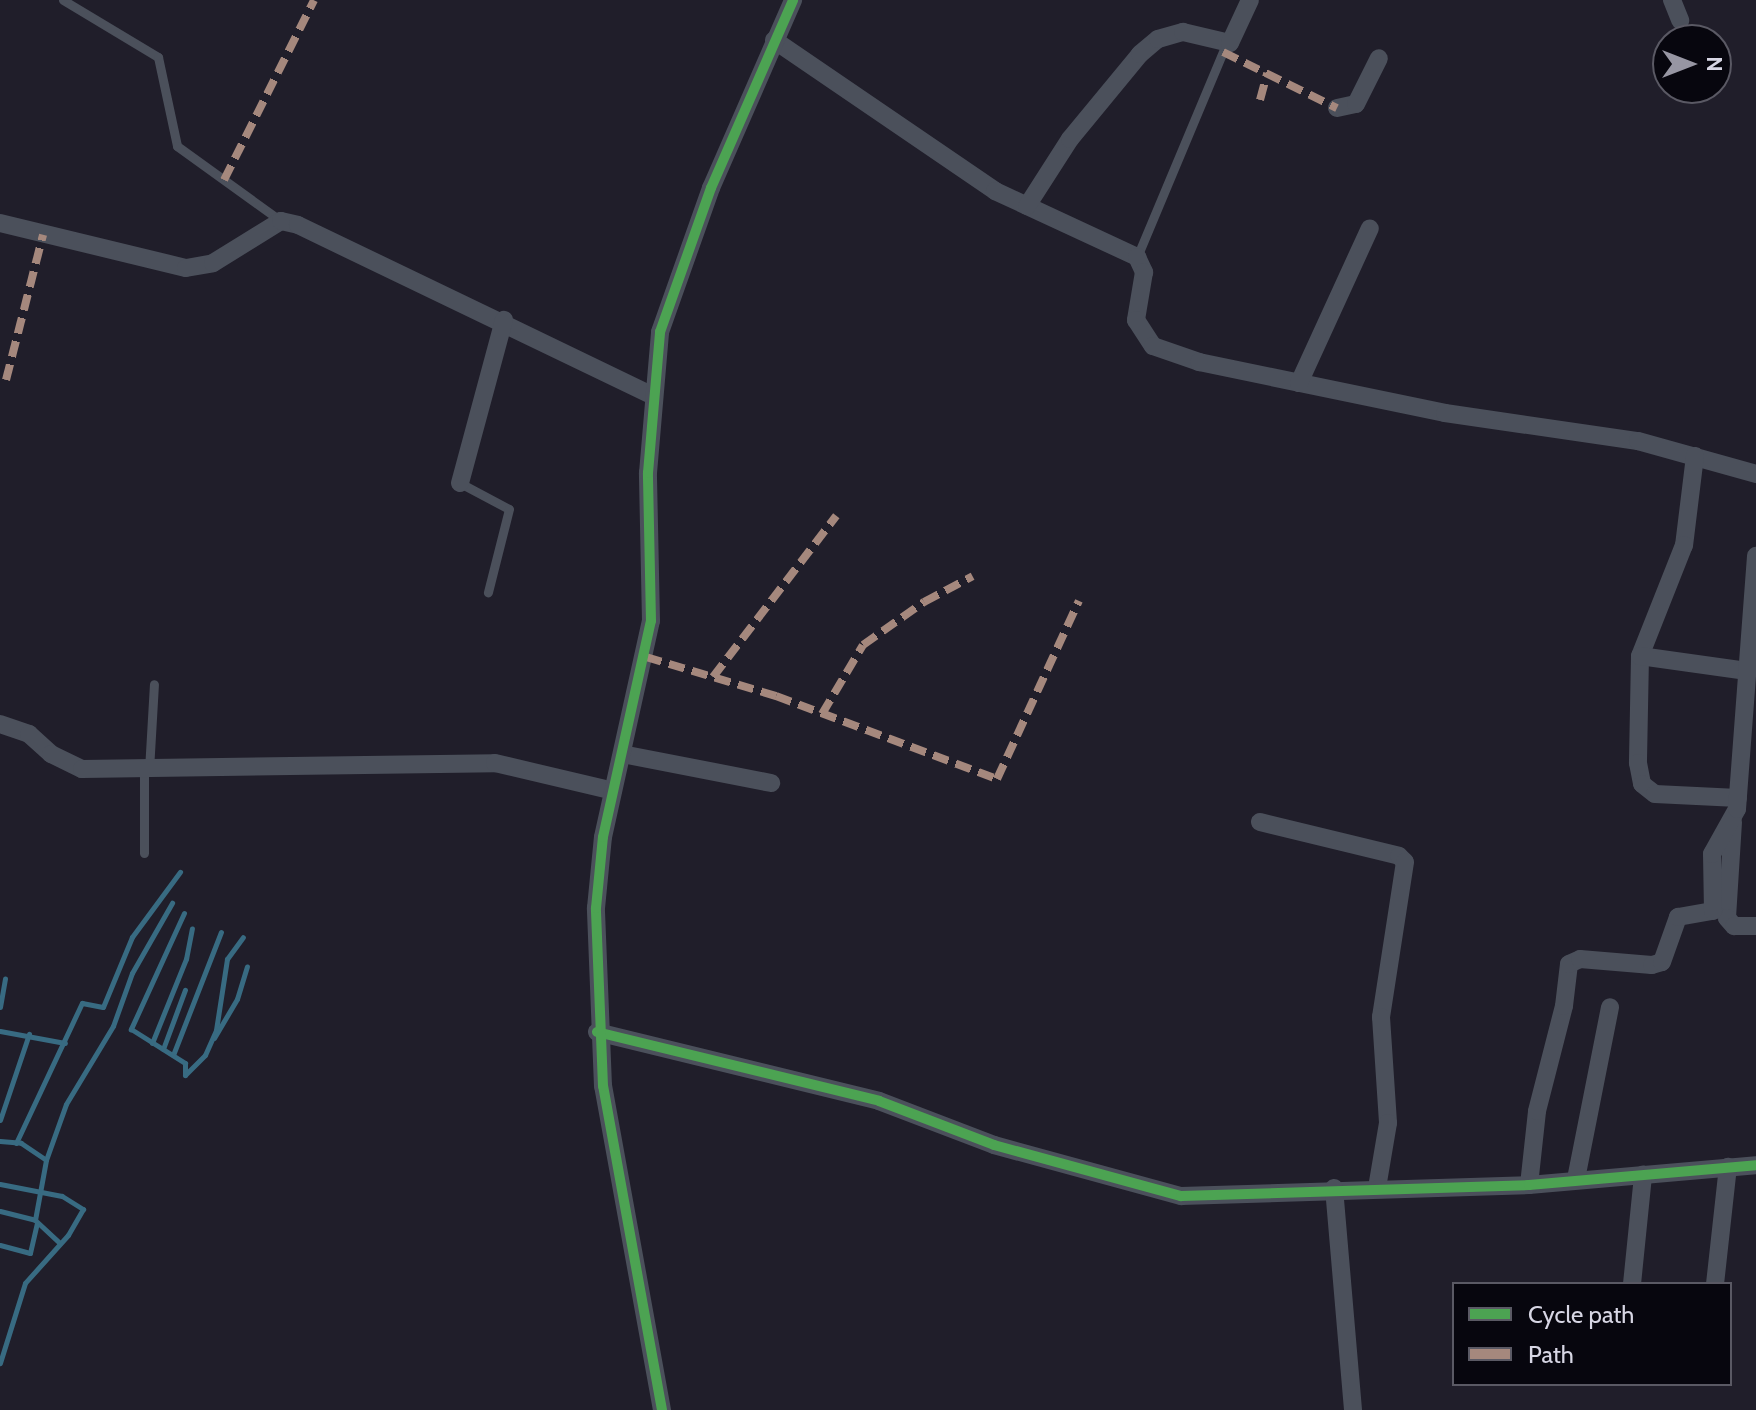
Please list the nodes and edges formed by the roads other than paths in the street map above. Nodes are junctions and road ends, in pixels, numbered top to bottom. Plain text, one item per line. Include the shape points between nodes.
1 (63, 0) edge
2 (793, 0) edge
3 (1250, 0) edge
4 (1672, 0) edge
5 (1680, 20) dead end
6 (774, 40) junction
7 (1226, 44) junction
8 (1379, 58) dead end
9 (1337, 108) dead end
10 (1027, 206) junction
11 (281, 221) junction
12 (0, 223) edge
13 (1370, 228) dead end
14 (1137, 257) junction
15 (504, 320) junction
16 (1299, 383) junction
17 (651, 395) junction
18 (1695, 456) junction
19 (1756, 474) edge
20 (460, 483) joint
21 (1756, 556) edge
22 (488, 592) dead end
23 (1640, 656) junction
24 (1747, 671) junction
25 (154, 684) dead end
26 (0, 724) edge
27 (622, 754) junction
28 (146, 770) junction
29 (771, 783) dead end
30 (613, 791) junction
31 (1736, 809) junction
32 (1756, 812) edge
33 (1260, 822) dead end
34 (144, 853) dead end
35 (1756, 926) edge
36 (1610, 1007) dead end
37 (597, 1032) junction
38 (1756, 1165) edge
39 (1728, 1167) junction
40 (1643, 1175) junction
41 (1576, 1179) junction
42 (1529, 1185) junction
43 (1334, 1188) junction
44 (1377, 1188) junction
45 (1632, 1282) edge
46 (1715, 1282) edge
47 (662, 1410) edge
48 (1353, 1410) edge

1 - 11 lane via 158,57 177,146
2 - 6 street
3 - 7 street via 1234,39
4 - 5 street
6 - 10 street via 995,191
6 - 17 street via 676,279 660,332
7 - 10 street via 1183,32 1158,39 1104,93
7 - 14 lane
8 - 9 street via 1356,104
10 - 14 street
11 - 12 street via 213,263 186,268
11 - 15 street
13 - 16 street
14 - 16 street via 1144,272 1136,320 1153,346 1199,362
15 - 17 street
15 - 20 street
16 - 18 street
17 - 27 street via 651,621
18 - 19 street
18 - 23 street via 1684,545
20 - 22 lane via 509,509
21 - 24 street
23 - 24 street
23 - 31 street via 1642,784 1655,794
24 - 31 street
25 - 28 lane
26 - 28 street via 29,734 51,754 82,769
27 - 29 street
27 - 30 street
28 - 30 street via 495,763
28 - 34 lane
30 - 37 street via 596,908
31 - 32 street
31 - 35 street via 1727,918 1734,926
31 - 42 street via 1712,854 1713,911 1678,917 1662,962 1580,959 1569,964 1563,979 1564,1006 1537,1111
33 - 44 street via 1399,856 1405,862 1381,1017 1388,1123
36 - 41 street
37 - 43 street via 879,1101 981,1141 1156,1192 1200,1197
37 - 47 street
38 - 39 street
39 - 40 street
39 - 46 street
40 - 41 street
40 - 45 street
41 - 42 street
42 - 44 street
43 - 44 street
43 - 48 street

